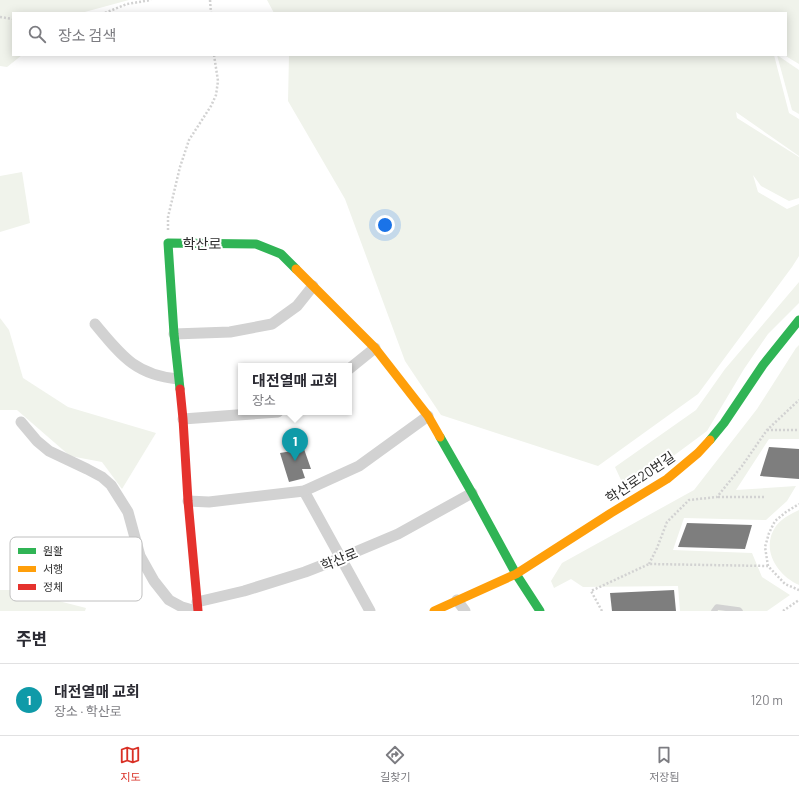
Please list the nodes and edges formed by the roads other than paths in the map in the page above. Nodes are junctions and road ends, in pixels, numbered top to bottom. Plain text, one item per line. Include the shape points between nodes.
1 (313, 286) junction
2 (799, 320) edge
3 (96, 324) dead end
4 (174, 334) junction
5 (375, 348) junction
6 (352, 367) edge
7 (178, 379) junction
8 (238, 415) edge
9 (428, 416) junction
10 (183, 419) junction
11 (21, 422) dead end
12 (304, 491) junction
13 (472, 493) junction
14 (188, 501) junction
15 (135, 537) edge
16 (341, 558) junction
17 (142, 560) edge
18 (516, 574) junction
19 (457, 600) junction
20 (197, 608) edge
21 (370, 611) edge
22 (434, 611) edge
23 (465, 611) edge
24 (540, 611) edge
25 (714, 611) edge
26 (740, 611) edge

1 - 4 street via 297,306 272,324 230,332
1 - 4 street, 학산로 via 281,254 256,244 168,243
1 - 5 street, 학산로
2 - 18 street, 학산로20번길 via 763,365 724,423 698,453 668,479
3 - 7 street via 119,353 133,364 152,374
4 - 7 street, 학산로
5 - 6 street
5 - 9 street, 학산로
7 - 10 street, 학산로
8 - 10 street
9 - 12 street via 359,466
9 - 13 street, 학산로
10 - 14 street, 학산로
11 - 15 street via 49,451 87,468 111,485 128,512
12 - 14 street via 209,502
12 - 16 street
13 - 16 street, 학산로 via 398,534
13 - 18 street, 학산로
14 - 20 street, 학산로
16 - 20 street, 학산로
16 - 21 street
17 - 20 street via 169,600 182,607
18 - 19 street
18 - 24 street, 학산로
19 - 22 street
19 - 23 street
25 - 26 lane via 717,608

